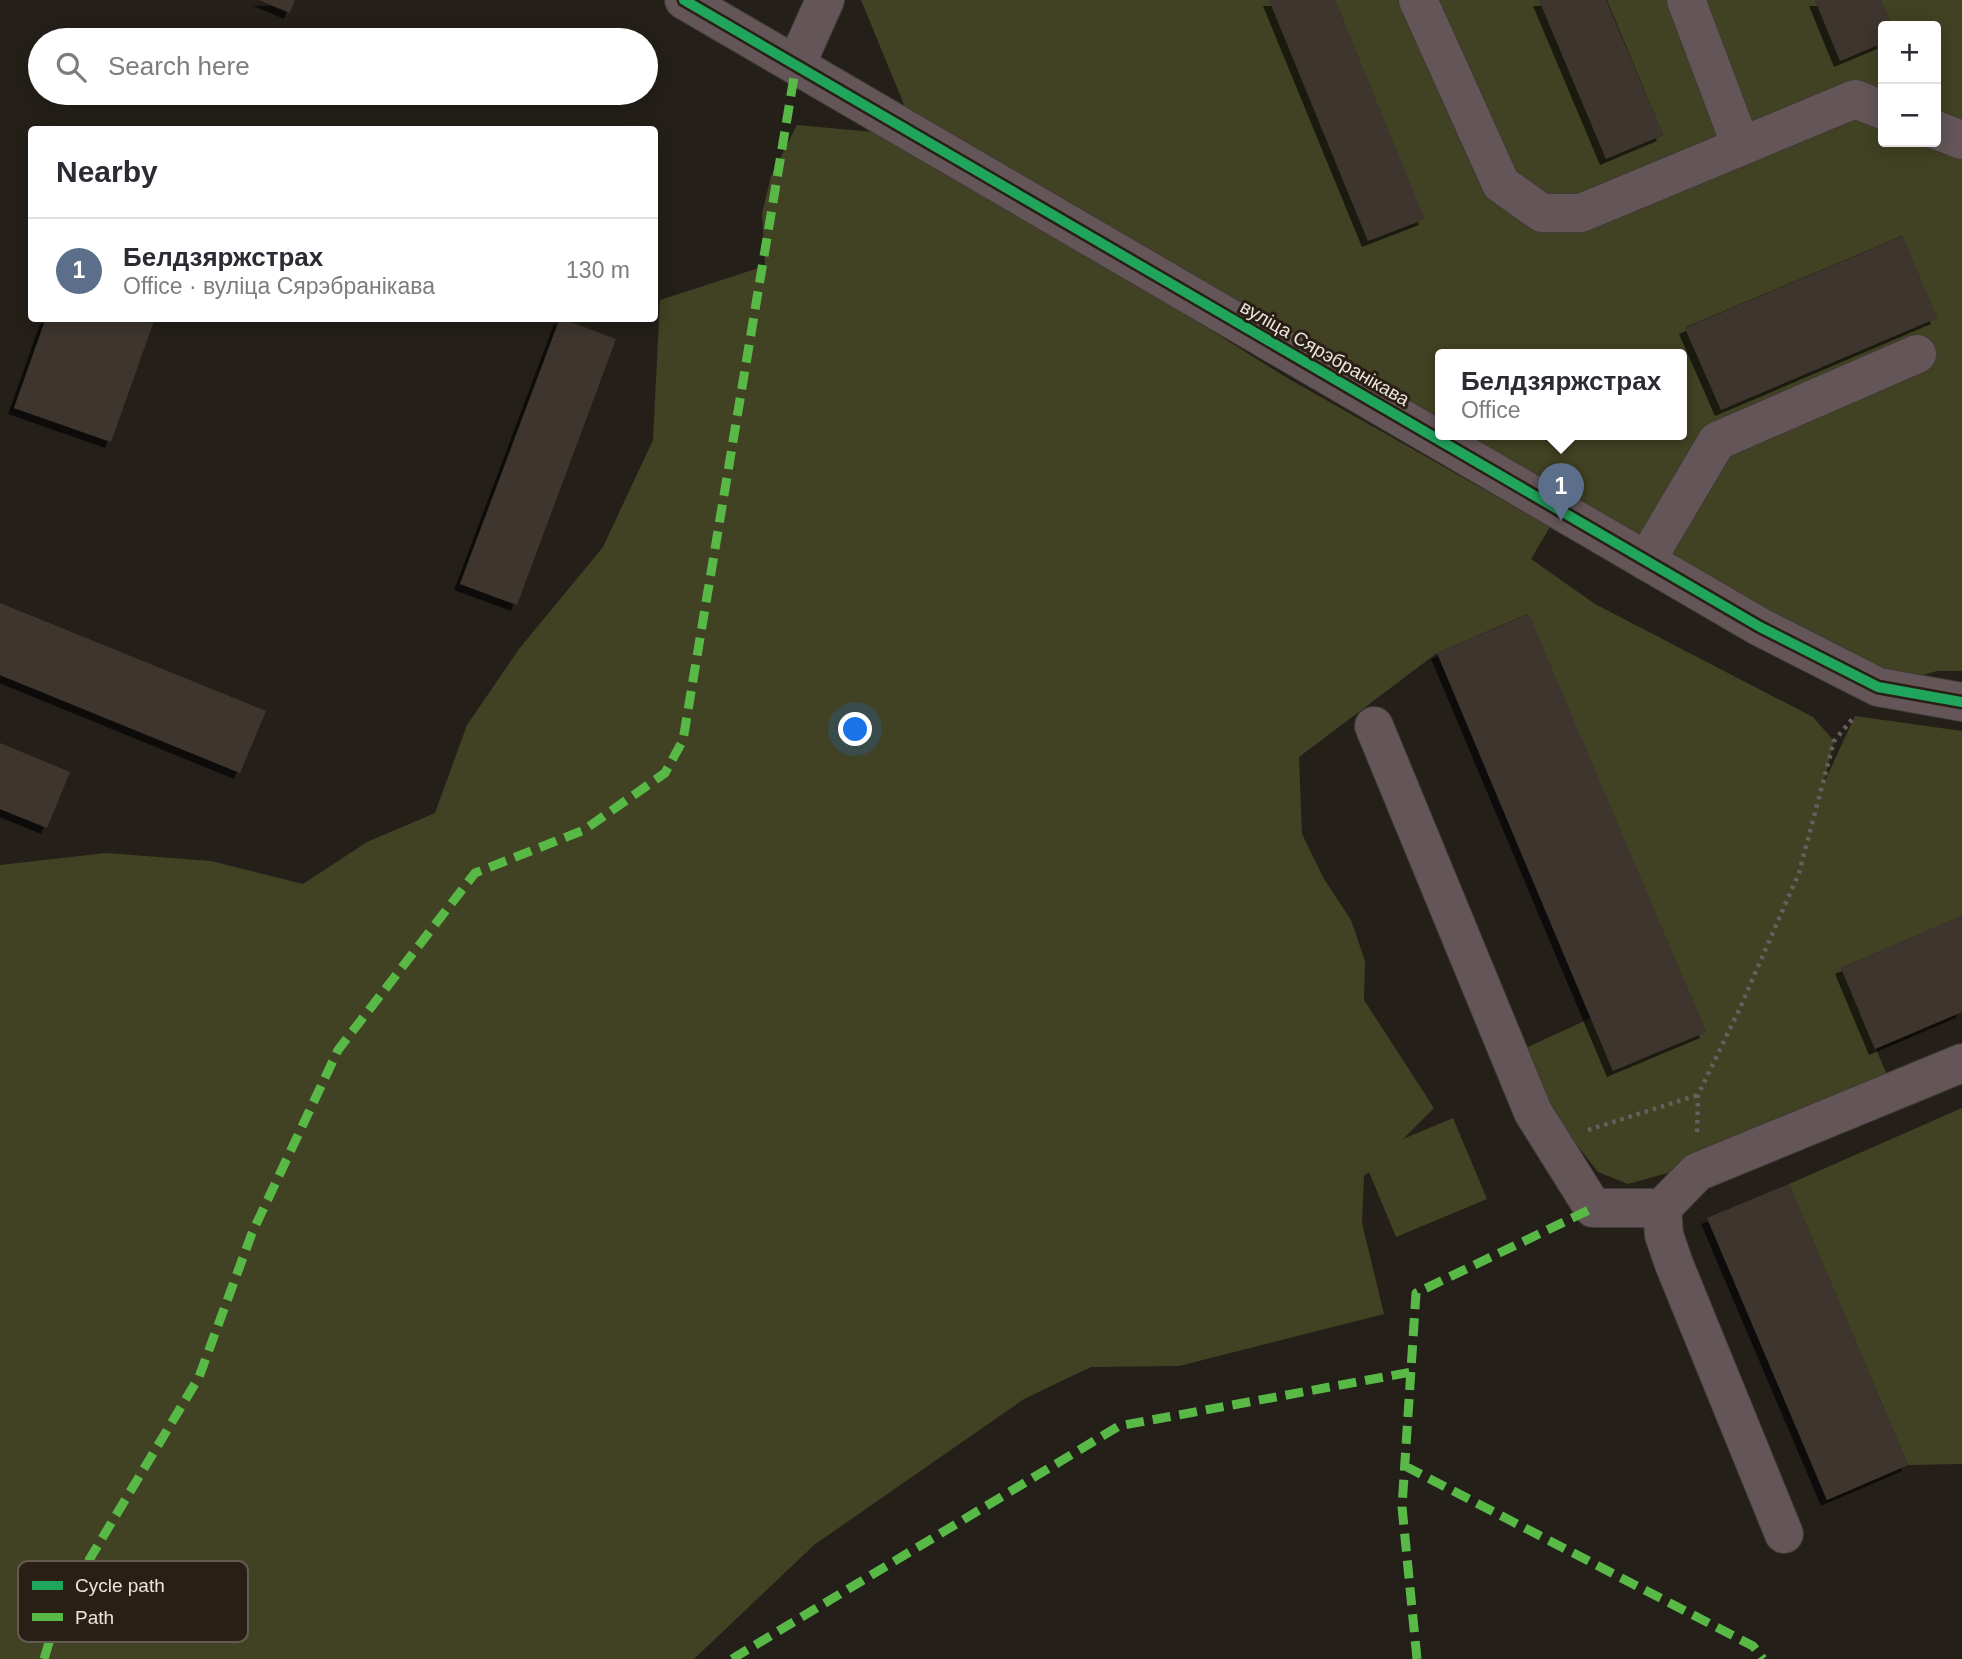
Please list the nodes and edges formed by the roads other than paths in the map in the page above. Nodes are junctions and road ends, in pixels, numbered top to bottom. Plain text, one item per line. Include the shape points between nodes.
1 (684, 0) edge
2 (825, 0) edge
3 (1418, 0) edge
4 (1686, 0) edge
5 (796, 65) junction
6 (1878, 108) edge
7 (1941, 132) edge
8 (1962, 140) edge
9 (1741, 146) junction
10 (1917, 354) dead end
11 (1435, 438) edge
12 (1439, 440) edge
13 (1646, 561) junction
14 (1962, 702) edge
15 (1374, 726) dead end
16 (1962, 1063) edge
17 (1662, 1208) junction
18 (1784, 1534) dead end

1 - 5 street, вуліца Сярэбранікава
2 - 5 street
3 - 9 street via 1501,184 1542,213 1581,213
4 - 9 street
5 - 11 street, вуліца Сярэбранікава
6 - 9 street via 1855,99
7 - 8 street
10 - 13 street via 1717,441
12 - 13 street, вуліца Сярэбранікава
13 - 14 street, вуліца Сярэбранікава via 1760,627 1878,687
15 - 17 street via 1533,1112 1593,1208
16 - 17 street via 1697,1172
17 - 18 street via 1664,1235 1674,1264

